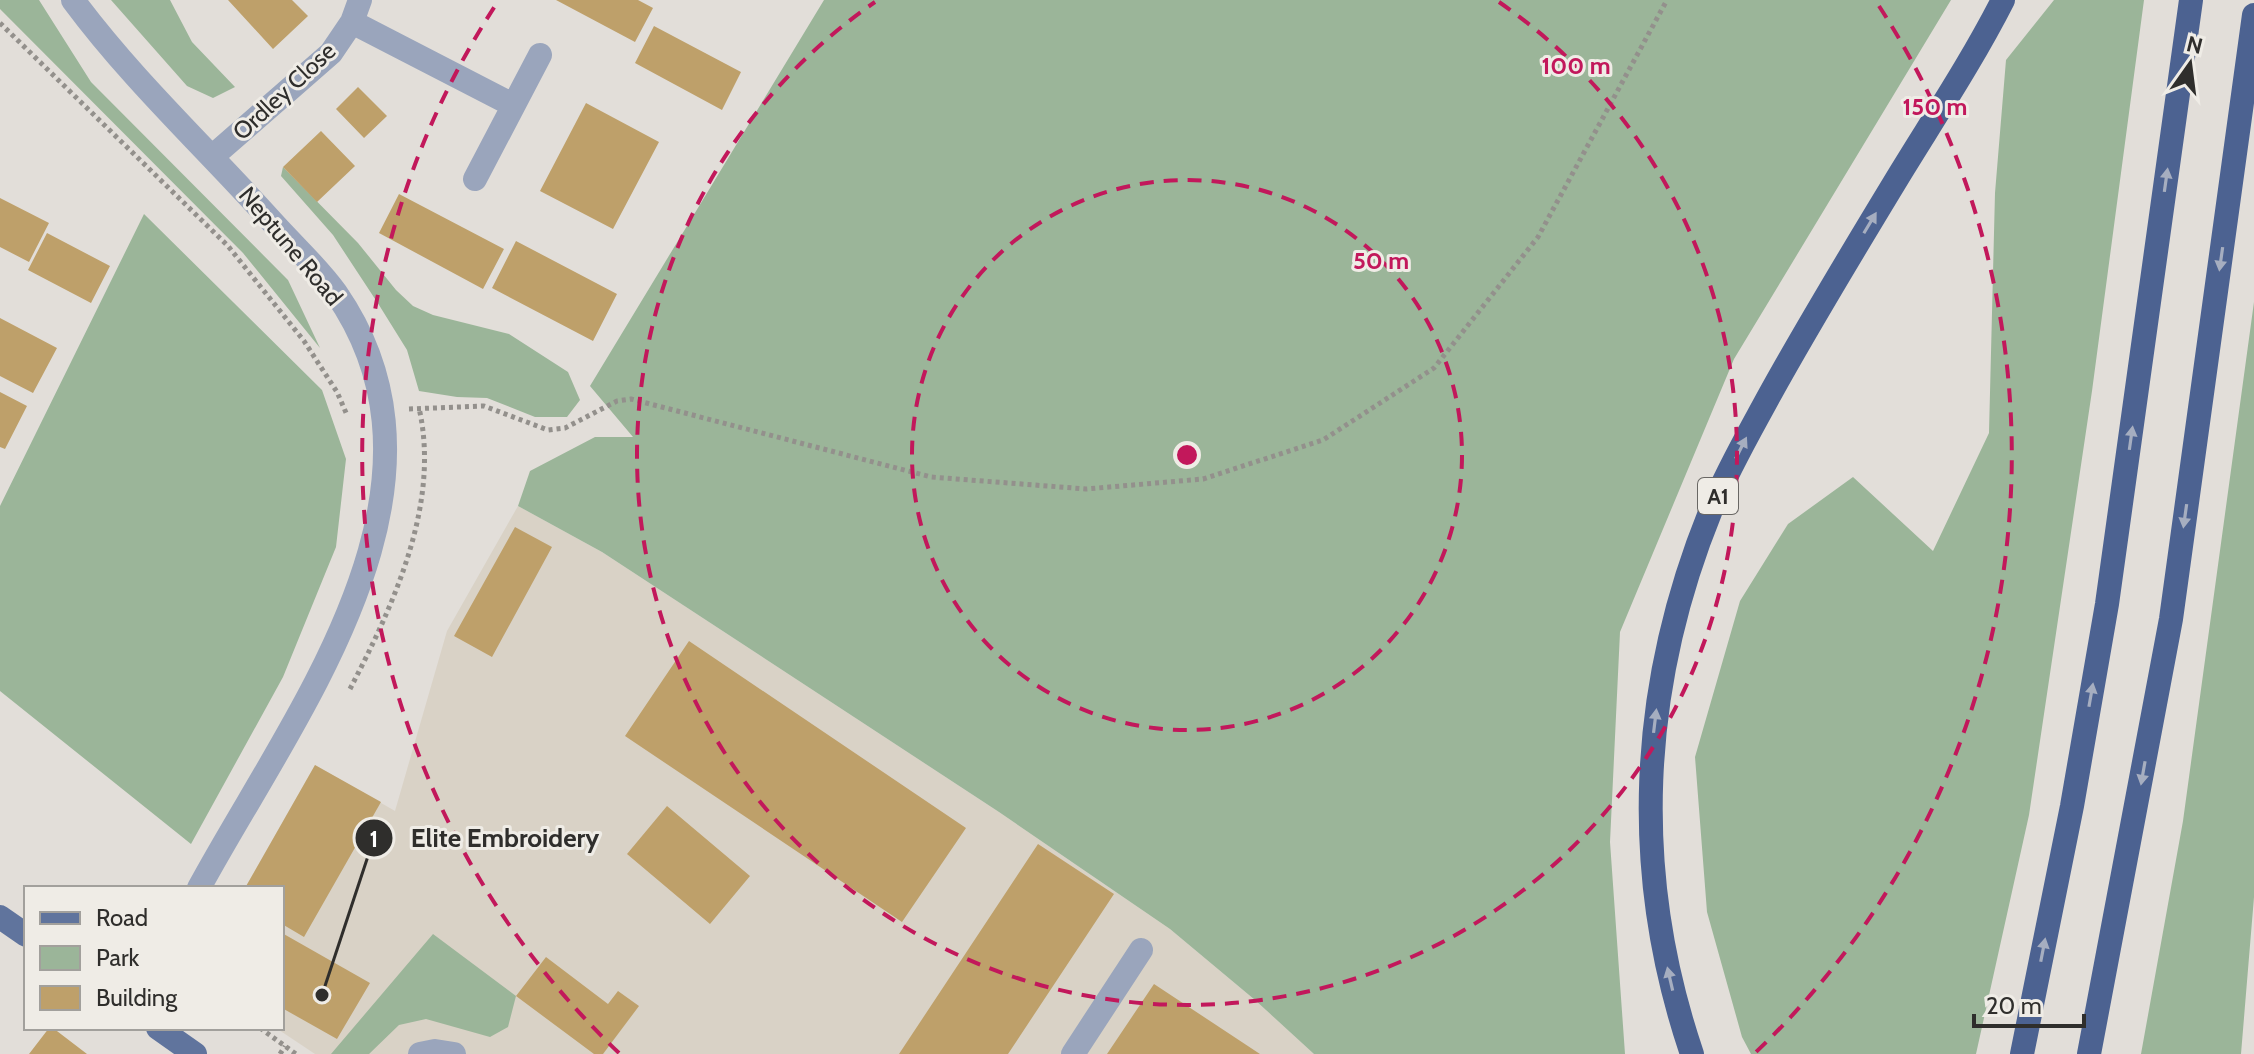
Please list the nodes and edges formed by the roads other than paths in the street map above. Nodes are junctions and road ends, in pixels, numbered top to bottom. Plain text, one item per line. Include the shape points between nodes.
1 (73, 0) edge
2 (2003, 0) edge
3 (2191, 0) edge
4 (356, 11) edge
5 (2254, 15) edge
6 (540, 55) dead end
7 (513, 105) junction
8 (213, 156) junction
9 (475, 179) dead end
10 (200, 886) edge
11 (0, 917) edge
12 (24, 934) edge
13 (1141, 950) dead end
14 (161, 1030) edge
15 (195, 1054) edge
16 (420, 1054) edge
17 (454, 1054) edge
18 (1073, 1054) edge
19 (1692, 1054) edge
20 (2022, 1054) edge
21 (2089, 1054) edge

1 - 8 street, Neptune Road
19 -> 2 highway, A1 via 1661,941 1649,794 1667,647 1686,576 1712,507 1791,357
20 -> 3 highway via 2107,604
4 - 7 street, Ordley Close
4 - 8 street, Ordley Close via 331,53
5 -> 21 highway via 2171,619
6 - 7 street
7 - 9 street
8 - 10 street, Neptune Road via 335,292 357,330 384,411 383,498 347,617 287,739
11 - 12 main road
13 - 18 street
14 - 15 main road
16 - 17 street

